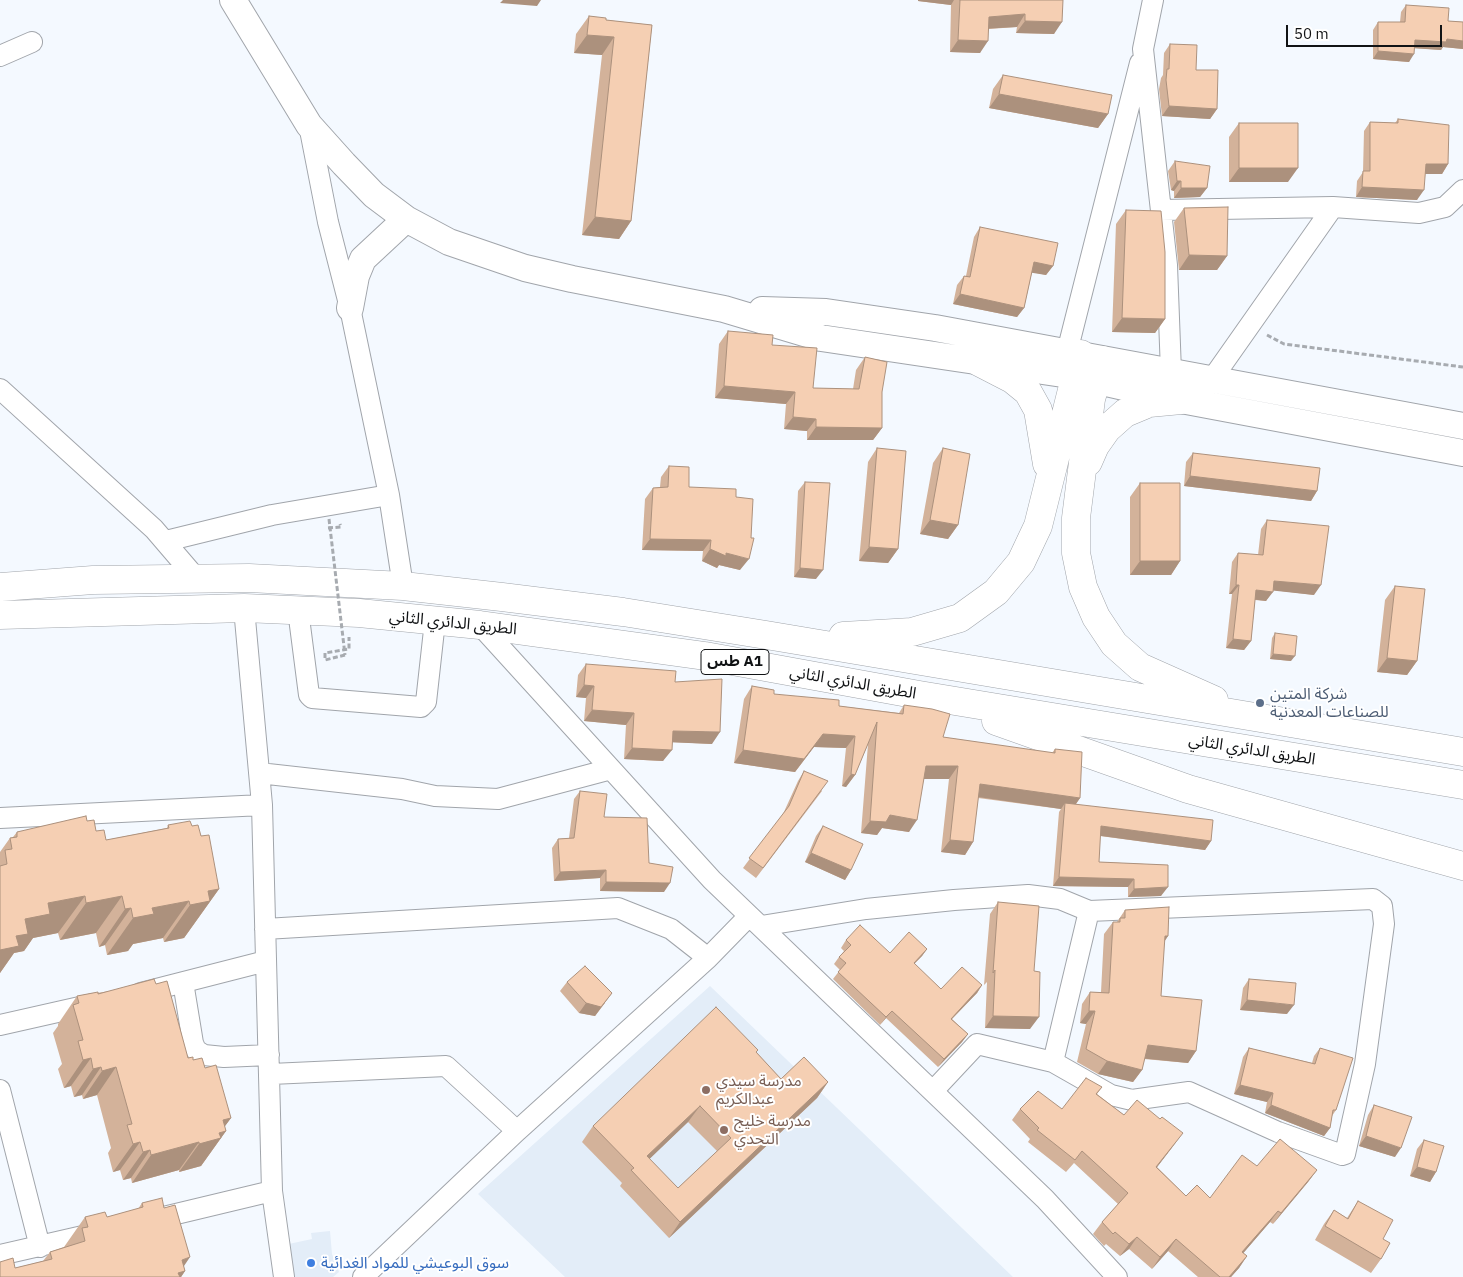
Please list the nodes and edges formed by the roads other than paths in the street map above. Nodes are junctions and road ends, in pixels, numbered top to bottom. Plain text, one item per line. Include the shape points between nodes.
1 (233, 0) edge
2 (1153, 0) edge
3 (32, 42) dead end
4 (1143, 49) junction
5 (0, 56) edge
6 (310, 125) junction
7 (1463, 190) edge
8 (1333, 207) junction
9 (1161, 210) junction
10 (406, 219) junction
11 (350, 308) junction
12 (724, 309) junction
13 (979, 362) junction
14 (1084, 365) junction
15 (1171, 372) junction
16 (1212, 379) junction
17 (0, 389) edge
18 (1181, 400) junction
19 (1463, 426) edge
20 (1463, 453) edge
21 (1049, 481) junction
22 (1080, 482) junction
23 (388, 495) junction
24 (166, 541) junction
25 (196, 578) junction
26 (403, 586) junction
27 (0, 588) edge
28 (244, 608) junction
29 (298, 610) junction
30 (0, 615) edge
31 (435, 621) junction
32 (480, 625) junction
33 (766, 635) junction
34 (919, 695) junction
35 (1254, 717) junction
36 (1463, 752) edge
37 (611, 769) junction
38 (259, 773) junction
39 (1463, 785) edge
40 (262, 805) junction
41 (0, 818) edge
42 (1463, 866) edge
43 (1089, 911) junction
44 (755, 921) junction
45 (265, 929) junction
46 (708, 958) junction
47 (266, 961) junction
48 (183, 982) junction
49 (0, 1025) edge
50 (1053, 1062) junction
51 (270, 1064) junction
52 (0, 1090) edge
53 (933, 1091) junction
54 (517, 1131) junction
55 (272, 1191) junction
56 (137, 1223) edge
57 (117, 1228) edge
58 (40, 1247) junction
59 (0, 1255) edge
60 (284, 1277) edge
61 (362, 1277) edge
62 (1117, 1277) edge

1 - 6 main road
2 - 4 street
3 - 5 street
4 - 9 street
4 - 14 street
6 - 10 main road via 374,195
6 - 11 street via 328,222
7 - 8 street via 1445,207 1419,214
8 - 9 street
8 - 16 street
9 - 15 street via 1167,265
10 - 11 main road via 363,259
10 - 12 main road via 449,242 525,268
11 - 23 street
12 - 13 main road via 822,338
12 - 14 main road via 826,312 935,328
13 - 14 main road
13 - 21 highway via 1012,379 1028,392 1038,410
14 - 15 main road
14 - 18 main road
14 - 21 highway
14 - 22 highway
15 - 16 main road
16 - 19 main road
17 - 24 street
18 - 20 main road
18 - 22 highway via 1149,403 1125,413 1107,429 1095,446
21 - 33 highway via 1038,526 1021,562 996,592 960,618 912,632 863,636
22 - 35 highway via 1076,553 1083,587 1096,617 1114,644 1140,667
23 - 24 street via 272,515
23 - 26 street
24 - 25 street
25 - 26 highway, الطريق الدائري الثاني / طس A1
25 - 27 highway, الطريق الدائري الثاني / طس A1 via 93,580
26 - 33 highway, الطريق الدائري الثاني / طس A1 via 623,612
28 - 29 highway, الطريق الدائري الثاني / طس A1
28 - 30 highway, الطريق الدائري الثاني / طس A1
28 - 38 street
29 - 31 highway, الطريق الدائري الثاني / طس A1
29 - 31 street via 309,696 422,707 426,702
31 - 32 highway, الطريق الدائري الثاني / طس A1
32 - 34 highway, الطريق الدائري الثاني / طس A1 via 705,656
32 - 37 street
33 - 35 highway, الطريق الدائري الثاني / طس A1
34 - 39 highway, الطريق الدائري الثاني / طس A1
34 - 42 highway via 1188,789
35 - 36 highway, الطريق الدائري الثاني / طس A1
37 - 38 street via 498,799 445,797
37 - 44 street via 712,880
38 - 40 street
40 - 41 street
40 - 45 street
43 - 44 street via 1060,899 1028,895
43 - 50 street
43 - 50 street via 1374,899 1380,902 1384,924 1365,1064 1345,1154 1340,1155 1278,1132 1190,1092 1132,1100 1111,1095
44 - 46 street
44 - 53 street
45 - 46 street via 618,908 671,929
45 - 47 street
46 - 54 street
47 - 48 street
47 - 51 street
48 - 49 street
48 - 51 street via 196,1050 204,1055
50 - 53 street via 977,1044
51 - 54 street via 446,1066
51 - 55 street
52 - 58 street
53 - 62 street via 1045,1199
54 - 61 street
55 - 56 street
55 - 60 street
57 - 58 street
58 - 59 street

